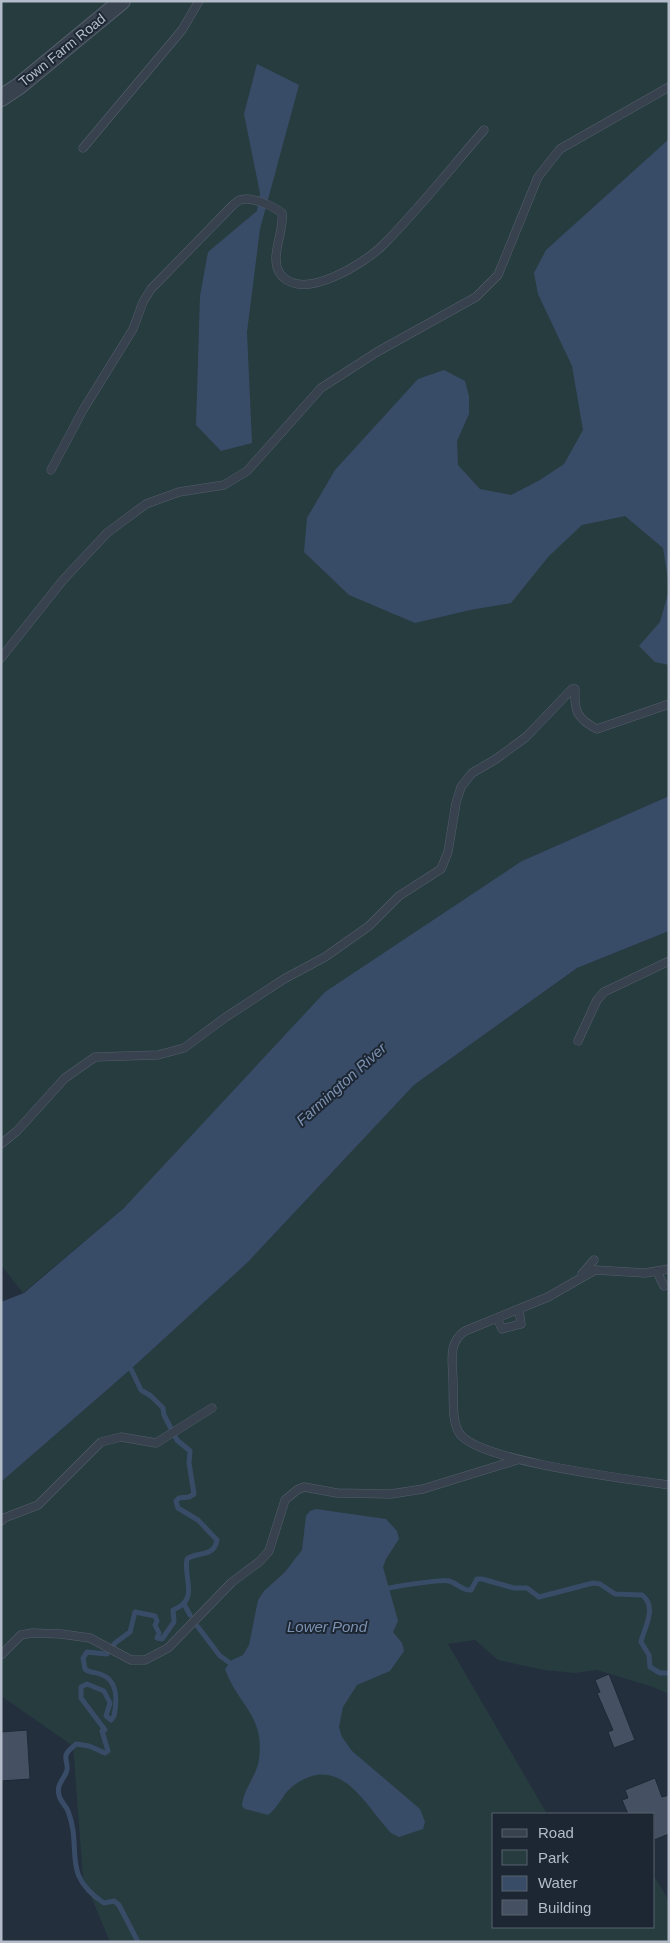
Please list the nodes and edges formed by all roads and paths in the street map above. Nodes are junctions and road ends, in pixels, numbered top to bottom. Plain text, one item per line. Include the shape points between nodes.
1 (122, 1) edge
2 (199, 1) edge
3 (669, 87) edge
4 (1, 98) edge
5 (484, 130) dead end
6 (83, 148) dead end
7 (51, 470) dead end
8 (1, 658) edge
9 (669, 704) edge
10 (669, 961) edge
11 (578, 1041) dead end
12 (1, 1144) edge
13 (594, 1260) dead end
14 (669, 1270) edge
15 (657, 1272) junction
16 (580, 1277) junction
17 (664, 1286) dead end
18 (519, 1309) junction
19 (508, 1314) junction
20 (497, 1318) junction
21 (512, 1326) junction
22 (212, 1408) dead end
23 (517, 1460) junction
24 (669, 1485) edge
25 (1, 1521) edge
26 (1, 1655) edge

1 - 4 street, Town Farm Road
2 - 6 lane via 182,30
3 - 8 lane via 560,149 538,177 498,274 476,296 321,388 246,471 224,485 179,492 146,504 107,533 63,580
5 - 7 lane via 382,246 331,279 307,284 291,282 281,275 276,264 284,222 282,213 254,201 241,200 231,207 143,302 133,330 83,410
9 - 12 lane via 597,730 582,722 574,704 575,689 572,689 526,737 472,773 456,802 448,852 441,869 399,896 369,926 226,1017 184,1048 158,1055 95,1057 65,1078
10 - 11 lane via 604,992
13 - 16 lane
14 - 15 lane
15 - 16 lane via 595,1270
15 - 17 lane
16 - 18 lane via 548,1297
18 - 19 lane
18 - 21 lane via 522,1324
19 - 20 lane
19 - 21 lane
20 - 21 lane via 502,1329
20 - 23 lane via 456,1337 452,1350 455,1419 460,1434 474,1445
22 - 25 lane via 156,1443 121,1437 101,1442 38,1505
23 - 24 lane
23 - 26 lane via 423,1489 391,1494 337,1493 304,1487 290,1494 285,1500 269,1551 232,1582 168,1648 144,1660 131,1660 90,1638 61,1634 21,1635

